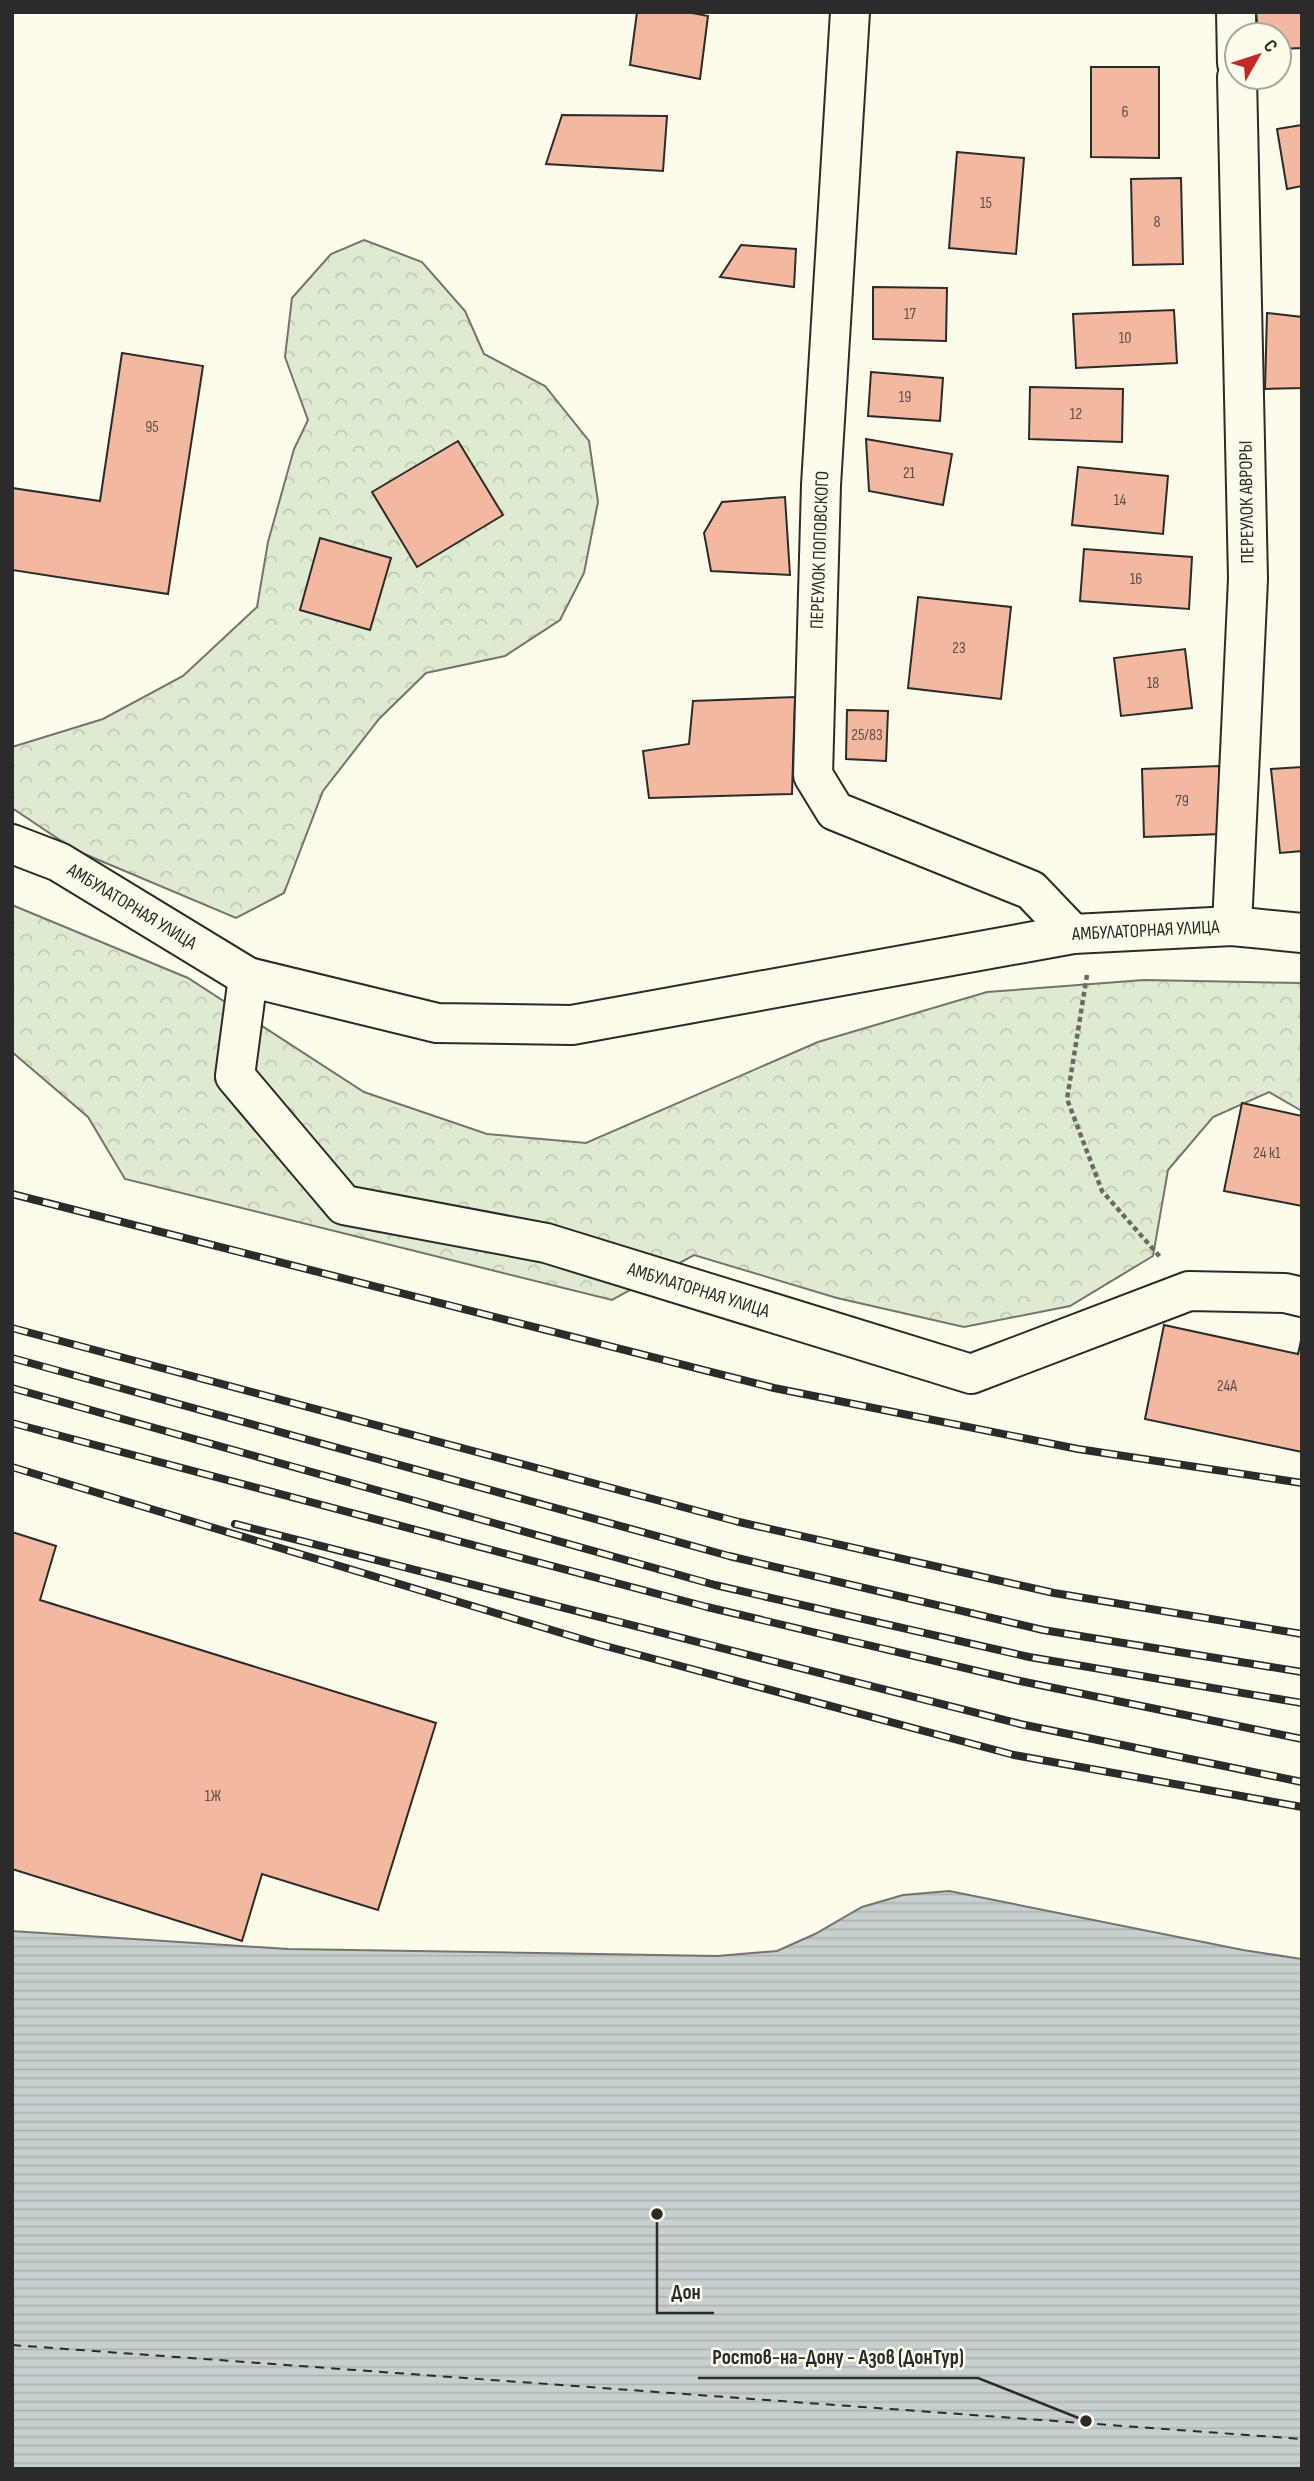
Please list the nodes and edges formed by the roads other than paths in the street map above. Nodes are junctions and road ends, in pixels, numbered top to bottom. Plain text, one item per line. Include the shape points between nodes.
1 (850, 12) edge
2 (1237, 91) edge
3 (12, 845) edge
4 (1232, 926) junction
5 (1083, 933) junction
6 (1302, 933) edge
7 (248, 977) junction
8 (1302, 1297) edge

1 - 5 street, ПЕРЕУЛОК ПОПОВСКОГО via 821,485 813,775 835,811 1031,890
2 - 4 street, ПЕРЕУЛОК АВРОРЫ via 1248,579
3 - 7 street, АМБУЛАТОРНАЯ УЛИЦА via 59,862
4 - 5 street, АМБУЛАТОРНАЯ УЛИЦА
4 - 6 street, АМБУЛАТОРНАЯ УЛИЦА
5 - 7 street, АМБУЛАТОРНАЯ УЛИЦА via 572,1025 437,1023
7 - 8 street, АМБУЛАТОРНАЯ УЛИЦА via 235,1076 344,1205 546,1243 971,1374 1189,1291

